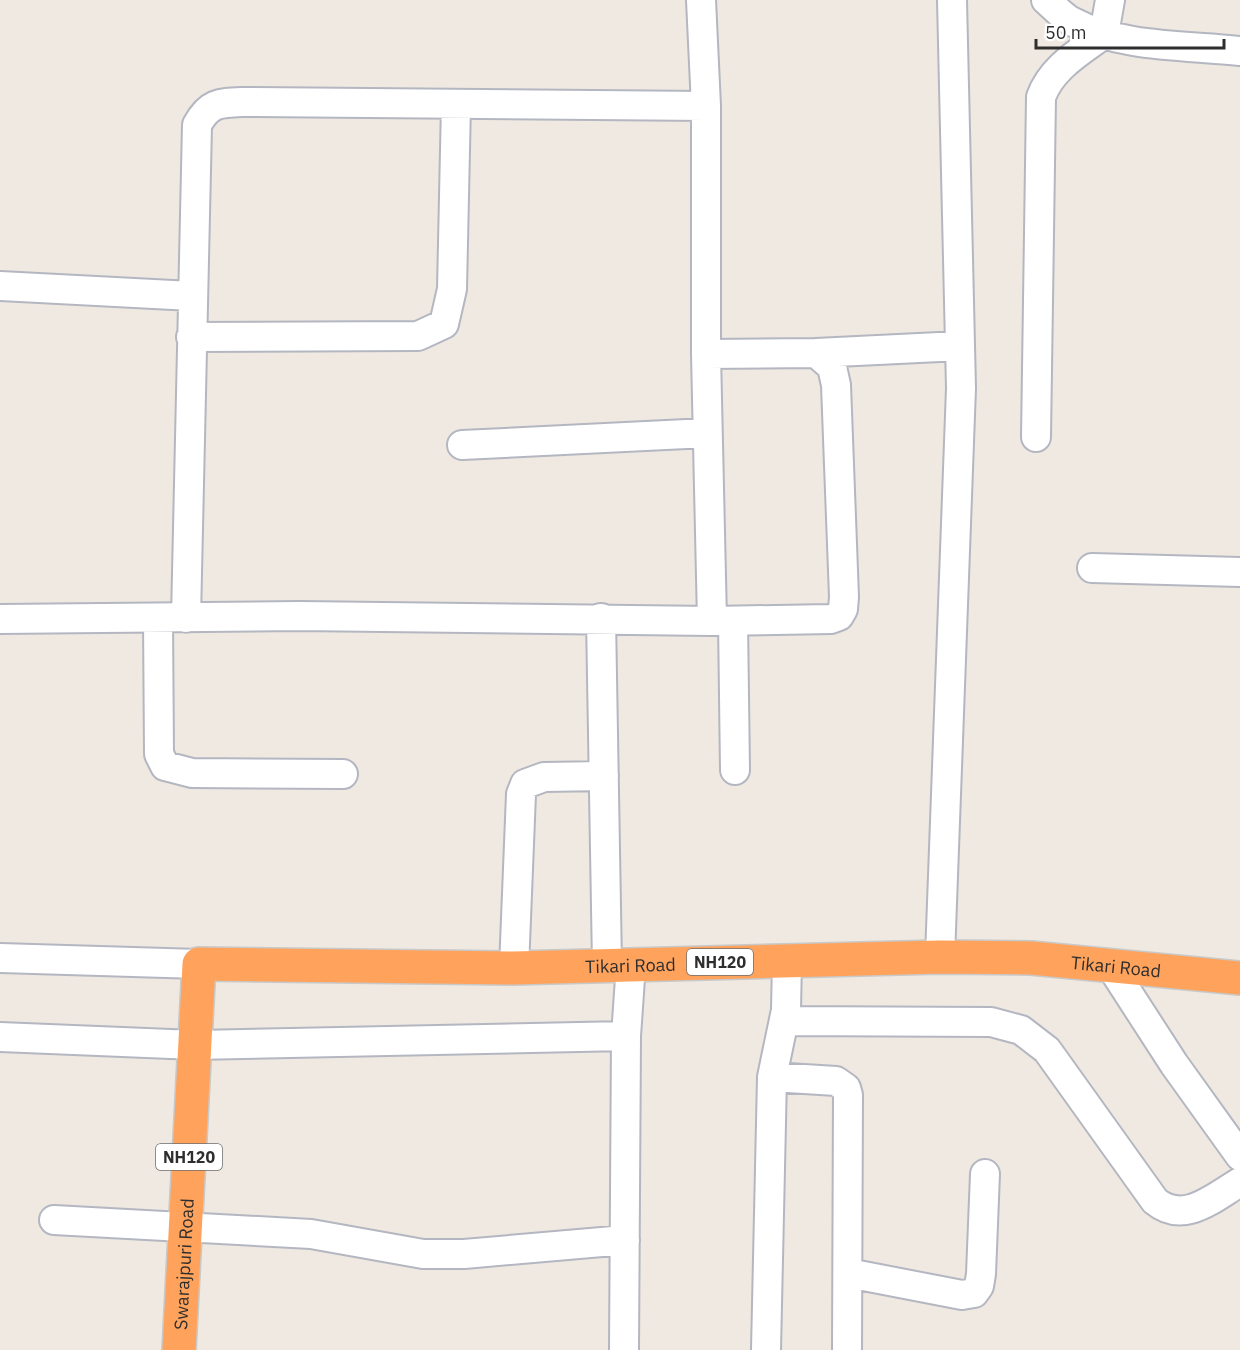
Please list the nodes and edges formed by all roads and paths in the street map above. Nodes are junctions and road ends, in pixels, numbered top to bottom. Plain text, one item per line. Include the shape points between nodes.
1 (701, 0) edge
2 (952, 0) edge
3 (1046, 0) edge
4 (1110, 0) edge
5 (1104, 34) junction
6 (1240, 51) edge
7 (456, 104) junction
8 (706, 106) junction
9 (0, 286) edge
10 (192, 297) junction
11 (191, 337) junction
12 (960, 346) junction
13 (816, 352) junction
14 (706, 354) junction
15 (707, 433) junction
16 (1036, 437) dead end
17 (462, 445) dead end
18 (1092, 568) dead end
19 (1240, 572) edge
20 (186, 618) junction
21 (601, 618) junction
22 (0, 619) edge
23 (158, 619) junction
24 (722, 621) junction
25 (735, 770) dead end
26 (342, 774) dead end
27 (604, 776) junction
28 (940, 957) junction
29 (0, 958) edge
30 (787, 960) junction
31 (199, 964) junction
32 (619, 965) junction
33 (1110, 965) junction
34 (514, 968) junction
35 (1240, 978) edge
36 (784, 1021) junction
37 (626, 1036) junction
38 (0, 1037) edge
39 (195, 1045) junction
40 (772, 1077) junction
41 (1240, 1156) edge
42 (985, 1174) dead end
43 (1240, 1182) edge
44 (54, 1220) dead end
45 (185, 1228) junction
46 (625, 1240) junction
47 (848, 1273) junction
48 (179, 1350) edge
49 (624, 1350) edge
50 (766, 1350) edge
51 (847, 1350) edge

1 - 8 street
2 - 12 street
3 - 5 street via 1070,20
4 - 5 street
5 - 6 street
5 - 16 street via 1058,69 1041,97
7 - 8 street
7 - 10 street via 243,102 220,103 205,110 197,125
7 - 11 street via 452,289 444,324 418,336
8 - 14 street
9 - 10 street
10 - 11 street
11 - 20 street
12 - 13 street
12 - 28 street
13 - 14 street
13 - 24 street via 832,367 836,385 843,609 831,619
14 - 15 street
15 - 17 street
15 - 24 street
18 - 19 street
20 - 21 street
20 - 23 street
21 - 24 street
21 - 27 street
22 - 23 street
23 - 26 street via 159,754 165,766 192,773
24 - 25 street
27 - 32 street
27 - 34 street via 544,777 525,784 521,794
28 - 30 highway, Tikari Road / NH120
28 - 33 highway, Tikari Road / NH120 via 1031,958
29 - 31 street
30 - 32 highway, Tikari Road / NH120
30 - 36 street
31 - 34 highway, Tikari Road / NH120
31 - 39 highway, Swarajpuri Road / NH120
32 - 34 highway, Tikari Road / NH120
32 - 37 street
33 - 35 highway, Tikari Road / NH120
33 - 41 street
36 - 40 street
36 - 43 street via 991,1022 1021,1030 1047,1050 1155,1201 1165,1209 1195,1209
37 - 39 street
37 - 46 street
38 - 39 street
39 - 45 highway, Swarajpuri Road / NH120
40 - 47 street via 836,1081 846,1088
40 - 50 street
42 - 47 street via 981,1274 974,1293 962,1295
44 - 45 street
45 - 46 street via 310,1234 423,1254
45 - 48 highway, Swarajpuri Road / NH120
46 - 49 street
47 - 51 street

